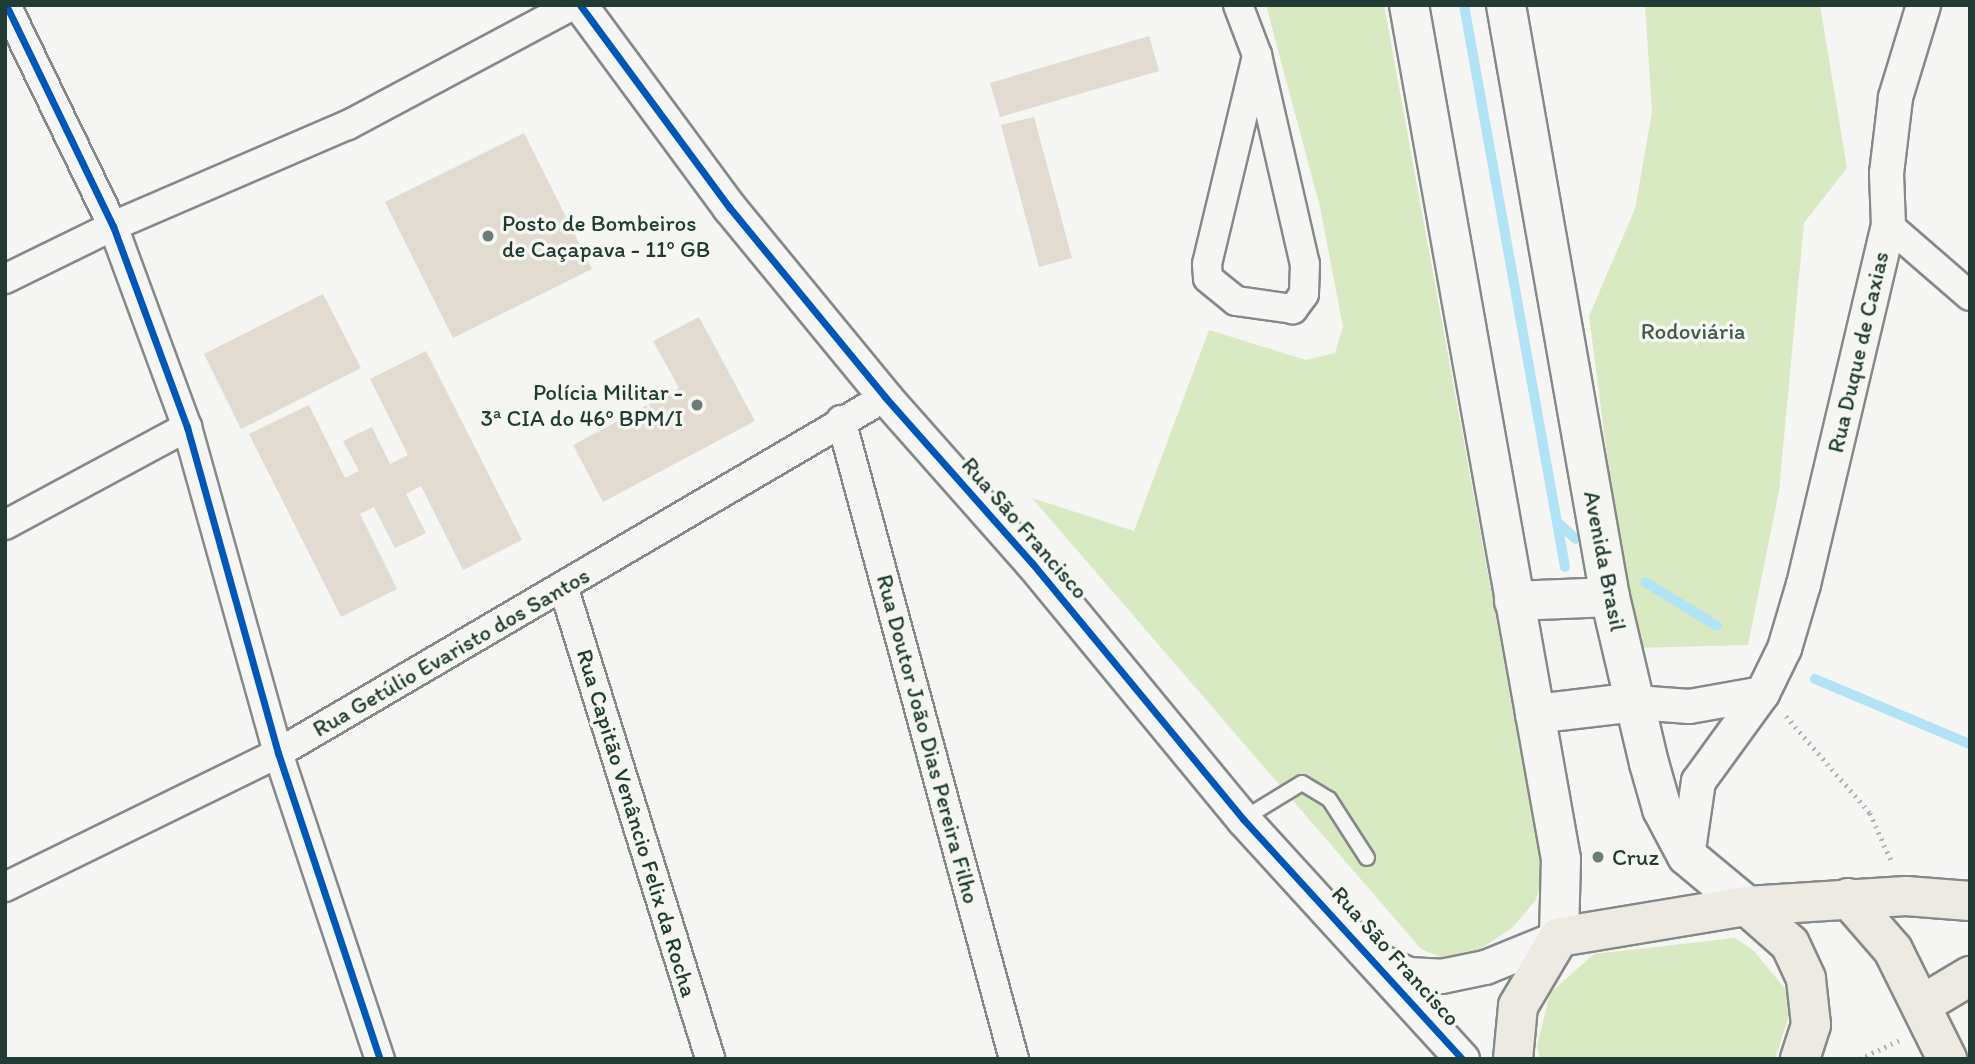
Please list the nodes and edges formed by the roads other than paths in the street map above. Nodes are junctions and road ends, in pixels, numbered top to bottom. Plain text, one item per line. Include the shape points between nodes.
1 (6, 5) edge
2 (573, 5) edge
3 (580, 5) edge
4 (1238, 5) edge
5 (1409, 5) edge
6 (1506, 5) edge
7 (1923, 5) edge
8 (1257, 55) junction
9 (1888, 225) junction
10 (113, 226) junction
11 (5, 279) edge
12 (1970, 296) edge
13 (885, 397) junction
14 (841, 420) junction
15 (187, 427) junction
16 (5, 525) edge
17 (563, 586) junction
18 (1610, 597) junction
19 (1514, 601) junction
20 (1762, 693) junction
21 (1635, 702) junction
22 (1535, 714) junction
23 (278, 753) junction
24 (1243, 819) junction
25 (1687, 856) junction
26 (1367, 858) dead end
27 (5, 887) edge
28 (1848, 898) junction
29 (1970, 901) edge
30 (1747, 906) junction
31 (1559, 937) junction
32 (1376, 959) junction
33 (1970, 976) edge
34 (1923, 1004) junction
35 (380, 1059) edge
36 (710, 1059) edge
37 (1014, 1059) edge
38 (1462, 1059) edge
39 (1513, 1059) edge
40 (1800, 1059) edge
41 (1947, 1059) edge

1 - 10 street
2 - 10 street via 348,125
3 - 13 street, Rua São Francisco via 729,207
4 - 8 street
5 - 19 main road
6 - 18 main road, Avenida Brasil
7 - 9 street, Rua Duque de Caxias via 1895,97 1886,173
8 - 8 street via 1207,264 1208,278 1236,301 1293,310 1304,294 1305,264
9 - 12 street
9 - 20 street, Rua Duque de Caxias via 1802,584 1784,648
10 - 11 street
10 - 15 street
13 - 14 street, Rua Getúlio Evaristo dos Santos
13 - 24 street, Rua São Francisco via 1032,563
14 - 17 street, Rua Getúlio Evaristo dos Santos
14 - 37 street, Rua Doutor João Dias Pereira Filho
15 - 16 street
15 - 23 street
17 - 23 street, Rua Getúlio Evaristo dos Santos
17 - 36 street, Rua Capitão Venâncio Felix da Rocha
18 - 19 main road
18 - 21 main road, Avenida Brasil
19 - 22 main road
20 - 21 street via 1689,706
20 - 25 street, Rua Duque de Caxias via 1698,781
21 - 22 main road
21 - 25 main road, Avenida Brasil via 1662,810
22 - 31 main road via 1561,859
23 - 27 street, Rua Getúlio Evaristo dos Santos
23 - 35 street
24 - 26 lane via 1302,783 1329,799
24 - 32 street, Rua São Francisco
25 - 30 main road, Avenida Brasil
28 - 29 main road
28 - 30 main road
28 - 34 main road via 1893,950
30 - 31 main road
30 - 40 main road, Avenida Brasil via 1790,944 1806,979 1811,1025
31 - 32 street, Rua São Francisco via 1485,967 1441,976 1408,974
31 - 39 main road via 1518,1006
32 - 38 street, Rua São Francisco
33 - 34 main road
34 - 41 main road

